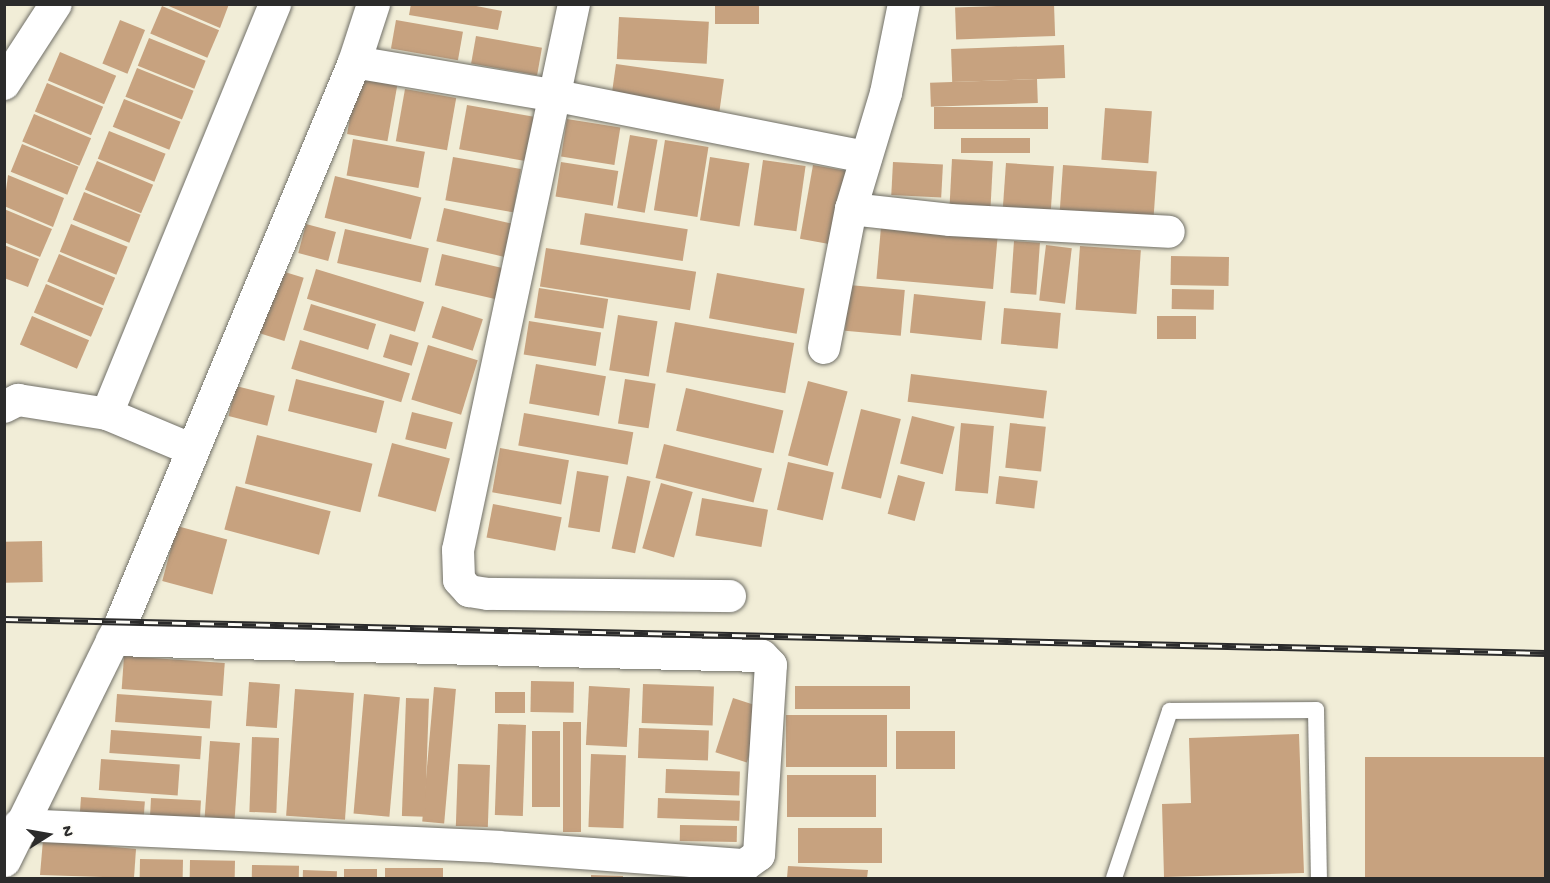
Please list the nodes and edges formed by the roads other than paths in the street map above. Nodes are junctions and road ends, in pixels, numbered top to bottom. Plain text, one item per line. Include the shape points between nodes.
1 (56, 4) edge
2 (275, 4) edge
3 (373, 4) edge
4 (574, 4) edge
5 (904, 4) edge
6 (354, 62) junction
7 (4, 84) edge
8 (557, 96) junction
9 (866, 157) junction
10 (851, 209) junction
11 (1168, 232) dead end
12 (824, 348) dead end
13 (9, 396) edge
14 (107, 414) junction
15 (193, 450) junction
16 (730, 596) dead end
17 (112, 640) junction
18 (20, 825) junction
19 (4, 860) edge
20 (1114, 879) edge
21 (1319, 879) edge

1 - 7 street
2 - 14 street
3 - 6 street
4 - 8 street
5 - 9 street via 886,93
6 - 8 street
6 - 15 street
8 - 9 street
8 - 16 street via 458,550 459,580 469,591 488,594
9 - 10 street
10 - 11 street via 950,220
10 - 12 street
13 - 14 street
14 - 15 street
15 - 17 street
17 - 18 street
17 - 18 street via 762,656 771,665 759,855 746,865 498,847
18 - 19 street
20 - 21 lane via 1170,711 1294,710 1316,710

